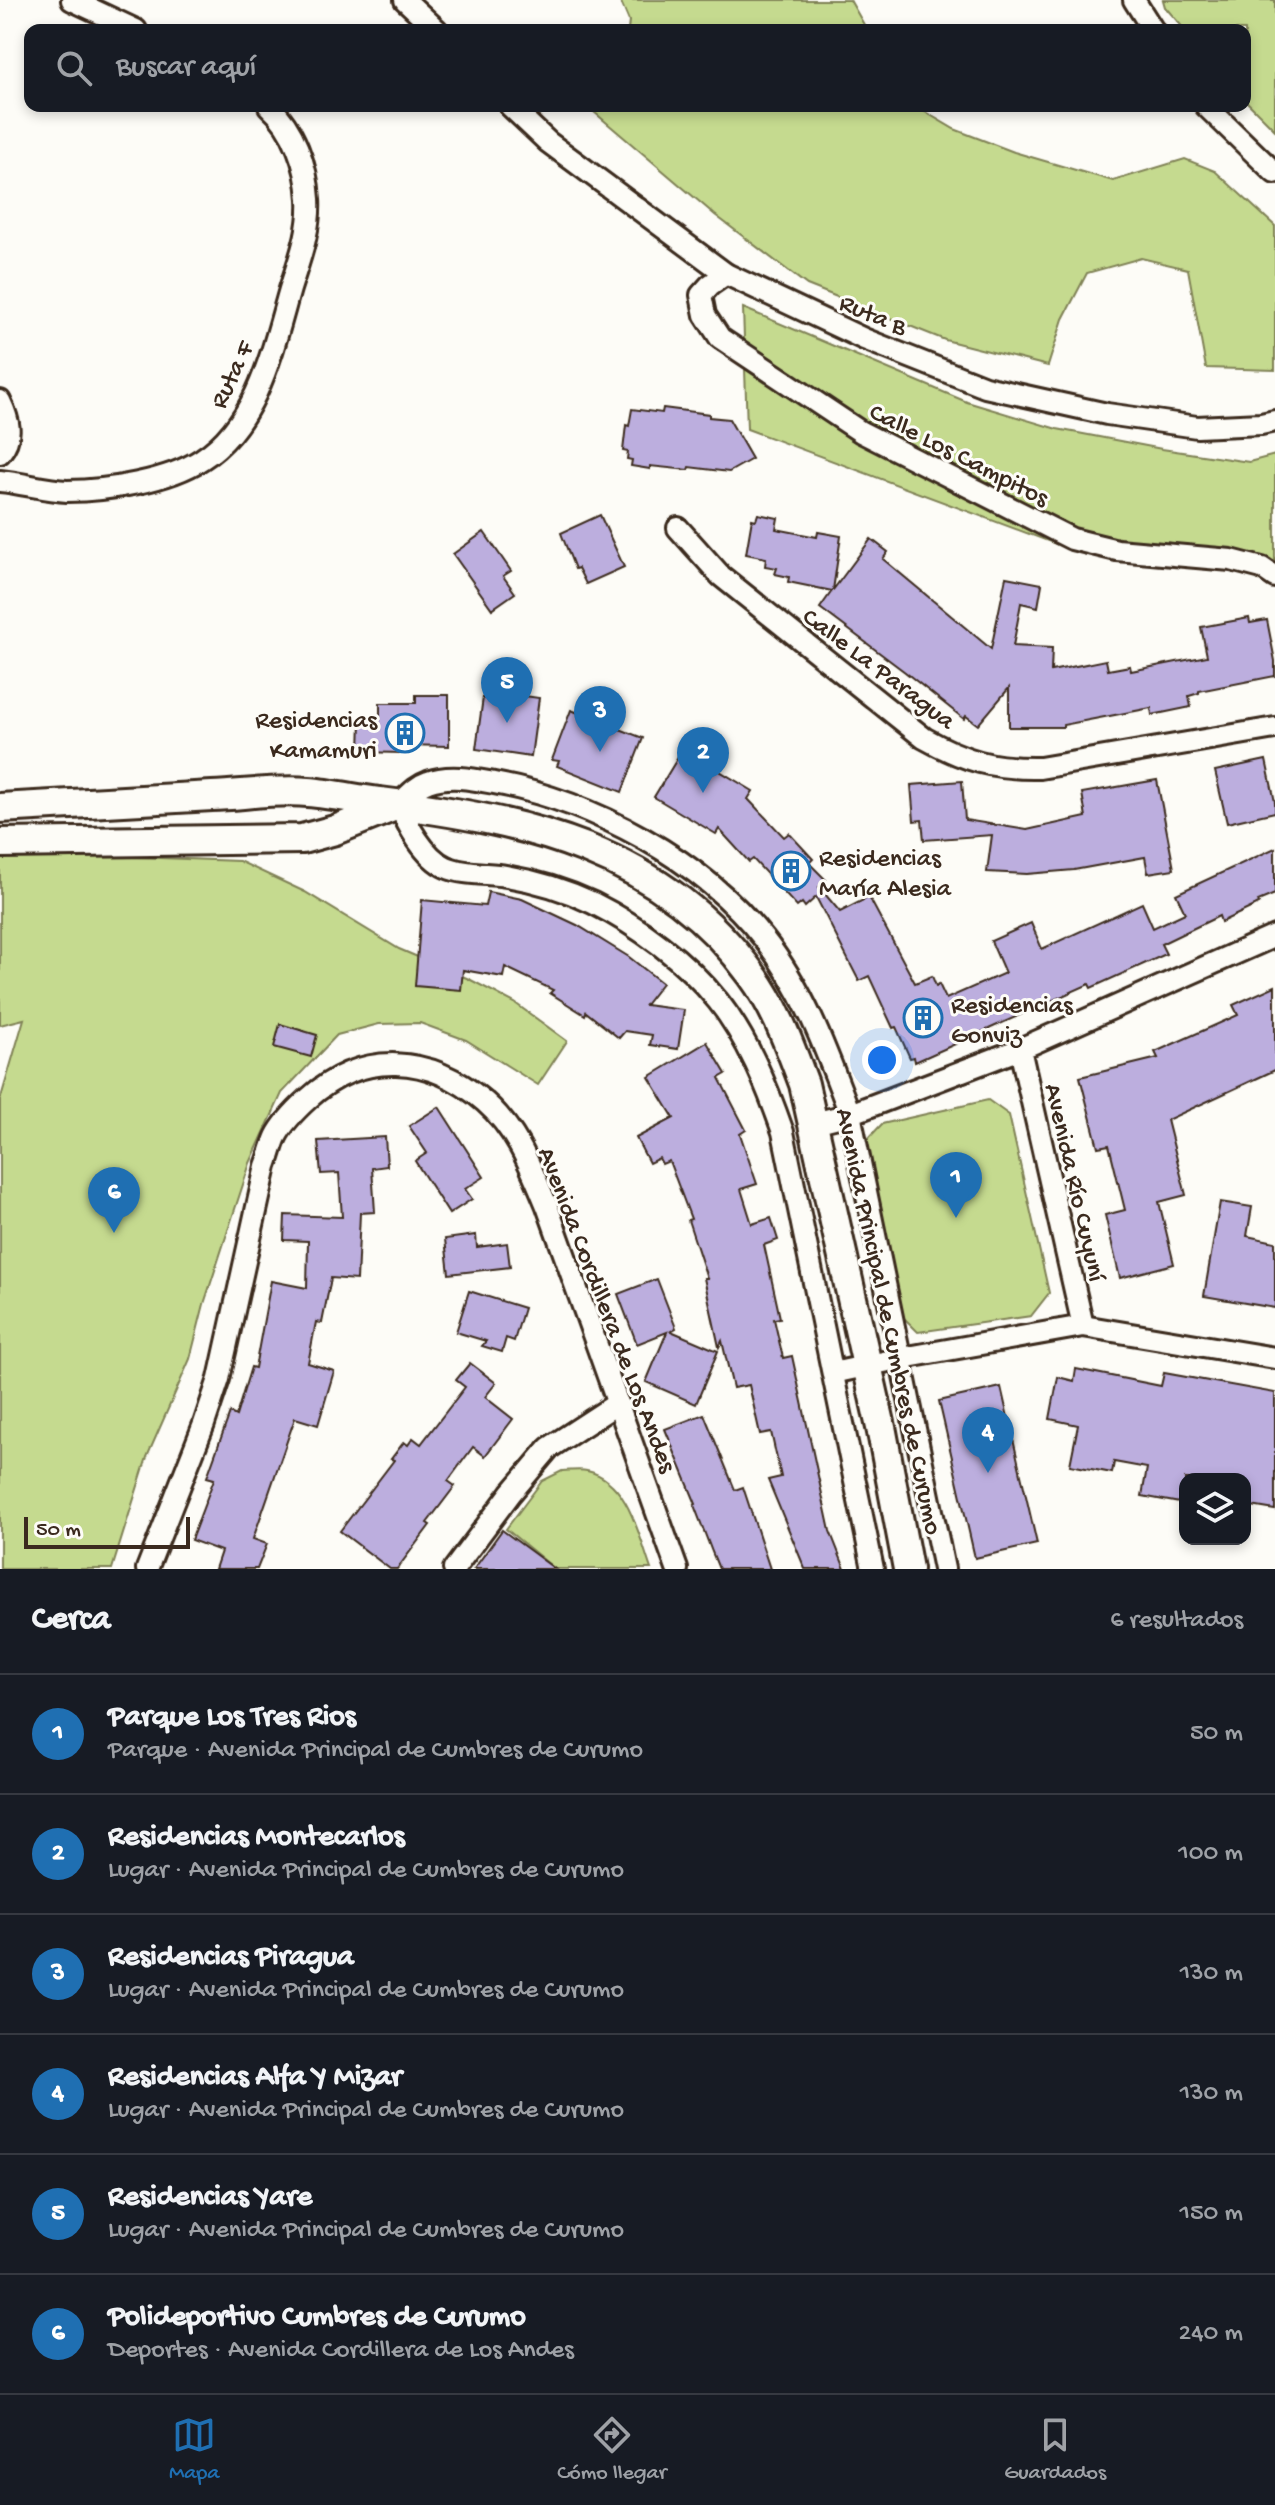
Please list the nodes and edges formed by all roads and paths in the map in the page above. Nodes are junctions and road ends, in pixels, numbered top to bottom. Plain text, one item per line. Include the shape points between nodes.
1 (72, 0) edge
2 (405, 0) edge
3 (1134, 0) edge
4 (123, 24) edge
5 (431, 24) edge
6 (1149, 24) edge
7 (276, 112) edge
8 (516, 112) edge
9 (1212, 112) edge
10 (1275, 173) edge
11 (726, 274) junction
12 (0, 401) edge
13 (1275, 421) edge
14 (0, 453) edge
15 (0, 481) edge
16 (678, 528) dead end
17 (1275, 577) edge
18 (1275, 728) edge
19 (399, 804) junction
20 (0, 808) edge
21 (0, 843) edge
22 (1274, 936) edge
23 (1020, 1049) junction
24 (850, 1114) junction
25 (814, 1123) junction
26 (1083, 1326) junction
27 (902, 1358) junction
28 (1275, 1358) edge
29 (867, 1365) junction
30 (833, 1373) junction
31 (618, 1403) junction
32 (147, 1569) edge
33 (454, 1569) edge
34 (677, 1569) edge
35 (873, 1569) edge
36 (908, 1569) edge
37 (944, 1569) edge

1 - 4 street
2 - 5 street
3 - 6 street
7 - 15 street, Ruta F via 293,137 305,171 307,234 269,359 238,423 201,460 138,483 64,491
8 - 11 street, Ruta B via 548,142
9 - 10 street
11 - 13 street, Ruta B via 864,339 985,387 1197,427
11 - 17 street, Calle Los Campitos via 701,295 705,315 720,338 861,432 1072,539 1117,550 1231,560
12 - 14 street via 9,422 8,443
16 - 18 street, Calle La Paragua via 721,576 924,738 954,755 981,764 1040,768
19 - 20 main road via 307,791
19 - 21 main road via 302,839
19 - 24 street, Avenida Principal de Cumbres de Curumo via 416,788 446,778 506,785 595,815 698,873 740,911 781,962 812,1019
19 - 25 main road, Avenida Principal de Cumbres de Curumo via 500,820 565,839 627,866 684,901 754,977 789,1045
19 - 30 street via 407,825 444,866 536,882 591,902 676,958 718,1000 766,1084 783,1132
22 - 23 street
23 - 24 street
23 - 26 street, Avenida Río Cuyuní
24 - 25 street
24 - 27 street, Avenida Principal de Cumbres de Curumo
25 - 29 main road, Avenida Principal de Cumbres de Curumo
26 - 27 street
26 - 28 street
27 - 29 street
27 - 37 street, Avenida Principal de Cumbres de Curumo
29 - 30 street
29 - 36 main road, Avenida Principal de Cumbres de Curumo
30 - 35 street
31 - 32 street, Avenida Cordillera de Los Andes via 547,1206 506,1124 452,1077 387,1063 358,1068 324,1085 277,1135 219,1379
31 - 33 street via 549,1448
31 - 34 street, Avenida Cordillera de Los Andes

